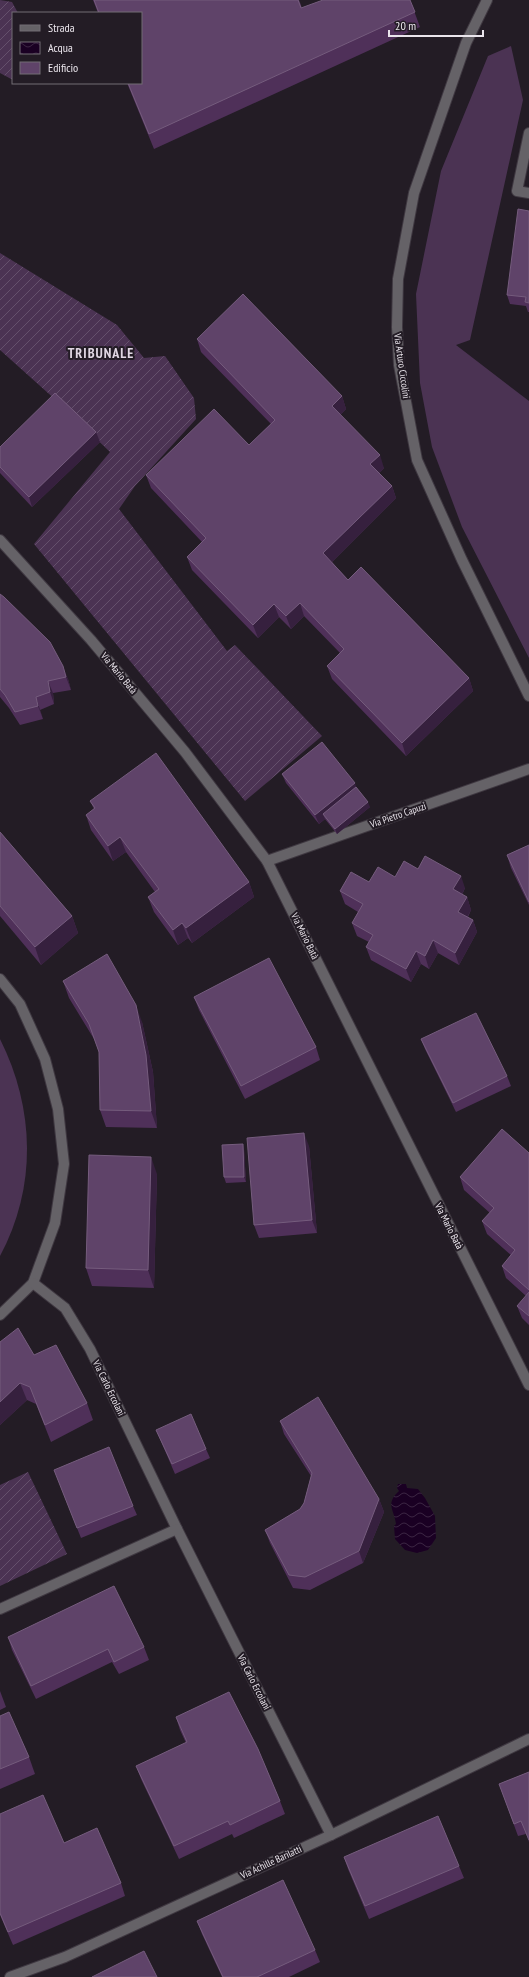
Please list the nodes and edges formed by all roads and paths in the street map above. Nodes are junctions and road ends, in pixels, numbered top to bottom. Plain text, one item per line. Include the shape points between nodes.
1 (487, 0) edge
2 (529, 133) edge
3 (529, 193) edge
4 (0, 540) edge
5 (529, 696) edge
6 (529, 770) edge
7 (267, 861) junction
8 (0, 979) edge
9 (33, 1283) junction
10 (0, 1315) edge
11 (529, 1385) edge
12 (178, 1529) junction
13 (0, 1609) edge
14 (529, 1739) edge
15 (331, 1835) junction
16 (10, 1977) edge

1 - 5 street, Via Arturo Ciccolini via 466,43 414,193 398,279 397,327 400,365 418,460 462,560
2 - 3 street via 517,190
4 - 7 street, Via Mario Batà via 91,640 186,752
6 - 7 street, Via Pietro Capuzi
7 - 11 street, Via Mario Batà
8 - 9 street via 20,1004 45,1059 58,1109 64,1164 55,1223
9 - 10 street
9 - 12 street, Via Carlo Ercolani via 65,1308 90,1349
12 - 13 street
12 - 15 street, Via Carlo Ercolani
14 - 15 street, Via Achille Barilatti
15 - 16 street, Via Achille Barilatti via 65,1957

